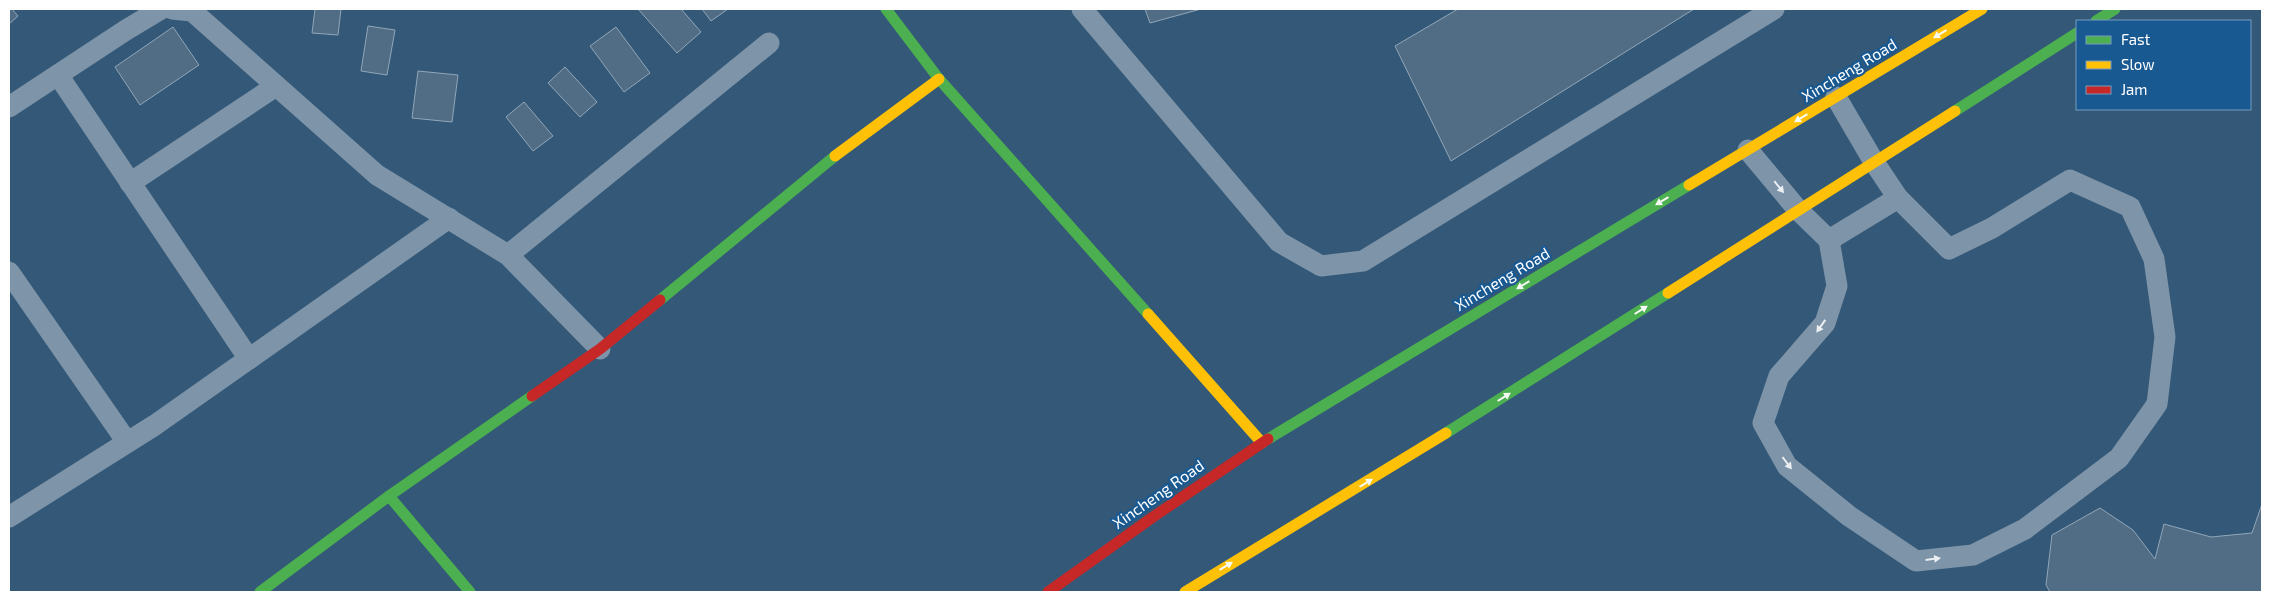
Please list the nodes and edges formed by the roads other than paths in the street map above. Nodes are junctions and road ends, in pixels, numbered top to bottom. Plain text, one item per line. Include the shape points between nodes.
1 (161, 9) edge
2 (172, 9) edge
3 (886, 9) edge
4 (1082, 9) edge
5 (1774, 9) edge
6 (1982, 9) edge
7 (2115, 9) edge
8 (2098, 20) edge
9 (2076, 34) edge
10 (769, 43) dead end
11 (58, 75) junction
12 (939, 79) junction
13 (276, 86) junction
14 (1836, 97) junction
15 (9, 107) edge
16 (1748, 150) junction
17 (1874, 162) junction
18 (130, 183) junction
19 (1898, 198) junction
20 (1798, 210) junction
21 (449, 218) junction
22 (1829, 240) junction
23 (508, 255) junction
24 (9, 272) edge
25 (600, 348) junction
26 (249, 359) junction
27 (127, 442) junction
28 (1262, 443) junction
29 (389, 496) junction
30 (9, 517) edge
31 (260, 592) edge
32 (470, 592) edge
33 (1048, 592) edge
34 (1185, 592) edge

1 - 11 lane
2 - 13 lane via 192,12
3 - 12 main road
4 - 5 lane via 1278,242 1321,266 1363,261
6 -> 14 main road, Xincheng Road
7 - 8 main road
9 - 17 main road
10 - 23 lane
11 - 15 lane
11 - 18 lane
12 - 25 main road via 843,150
12 - 28 main road
13 - 18 lane
13 - 21 lane via 378,175
14 -> 16 main road, Xincheng Road
14 - 17 lane
16 -> 20 lane
16 -> 28 main road, Xincheng Road
17 - 19 lane
17 - 20 main road
18 - 26 lane
19 - 22 lane
22 -> 19 lane via 1836,286 1825,323 1779,376 1763,423 1787,466 1849,516 1916,561 1973,555 2025,529 2119,458 2157,404 2165,338 2154,260 2130,207 2070,180 1992,228 1949,249
20 - 22 lane
34 -> 20 main road via 1417,452
21 - 23 lane
21 - 26 lane
23 - 25 lane
24 - 27 lane
25 - 29 main road
26 - 27 lane via 155,426
27 - 30 lane
28 - 33 main road, Xincheng Road
29 - 31 main road
29 - 32 main road

